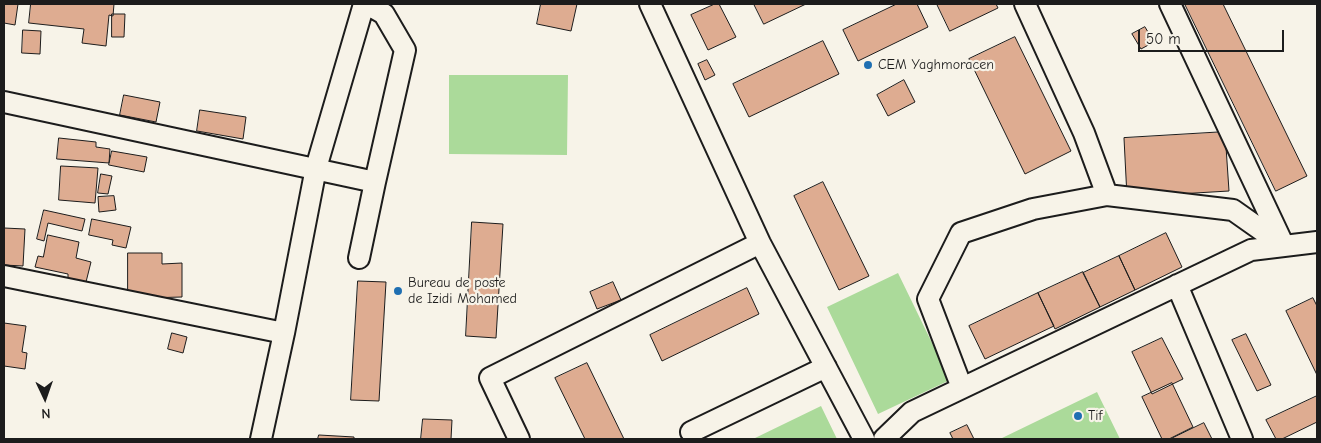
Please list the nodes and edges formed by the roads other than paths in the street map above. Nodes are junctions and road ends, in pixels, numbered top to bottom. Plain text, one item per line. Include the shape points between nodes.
1 (366, 4) edge
2 (650, 4) edge
3 (1025, 4) edge
4 (1170, 4) edge
5 (4, 102) edge
6 (316, 168) junction
7 (375, 182) junction
8 (1107, 195) junction
9 (1317, 242) edge
10 (760, 243) junction
11 (1284, 246) junction
12 (359, 258) dead end
13 (4, 276) edge
14 (1177, 286) junction
15 (284, 333) junction
16 (826, 367) junction
17 (962, 388) junction
18 (691, 432) dead end
19 (261, 439) edge
20 (519, 439) edge
21 (864, 439) edge
22 (884, 439) edge
23 (1242, 439) edge

1 - 6 street
1 - 7 street via 384,14 405,50
2 - 10 street
3 - 8 street via 1084,133
4 - 11 street
5 - 6 street
6 - 7 street
6 - 15 street
7 - 12 street
8 - 11 street via 1233,210
8 - 17 street via 1033,209 961,233 928,299
9 - 11 street
10 - 16 street
10 - 20 street via 490,378
11 - 14 street via 1251,250
13 - 15 street
14 - 17 street
14 - 23 street
15 - 19 street
16 - 18 street
16 - 21 street
17 - 22 street via 912,412

